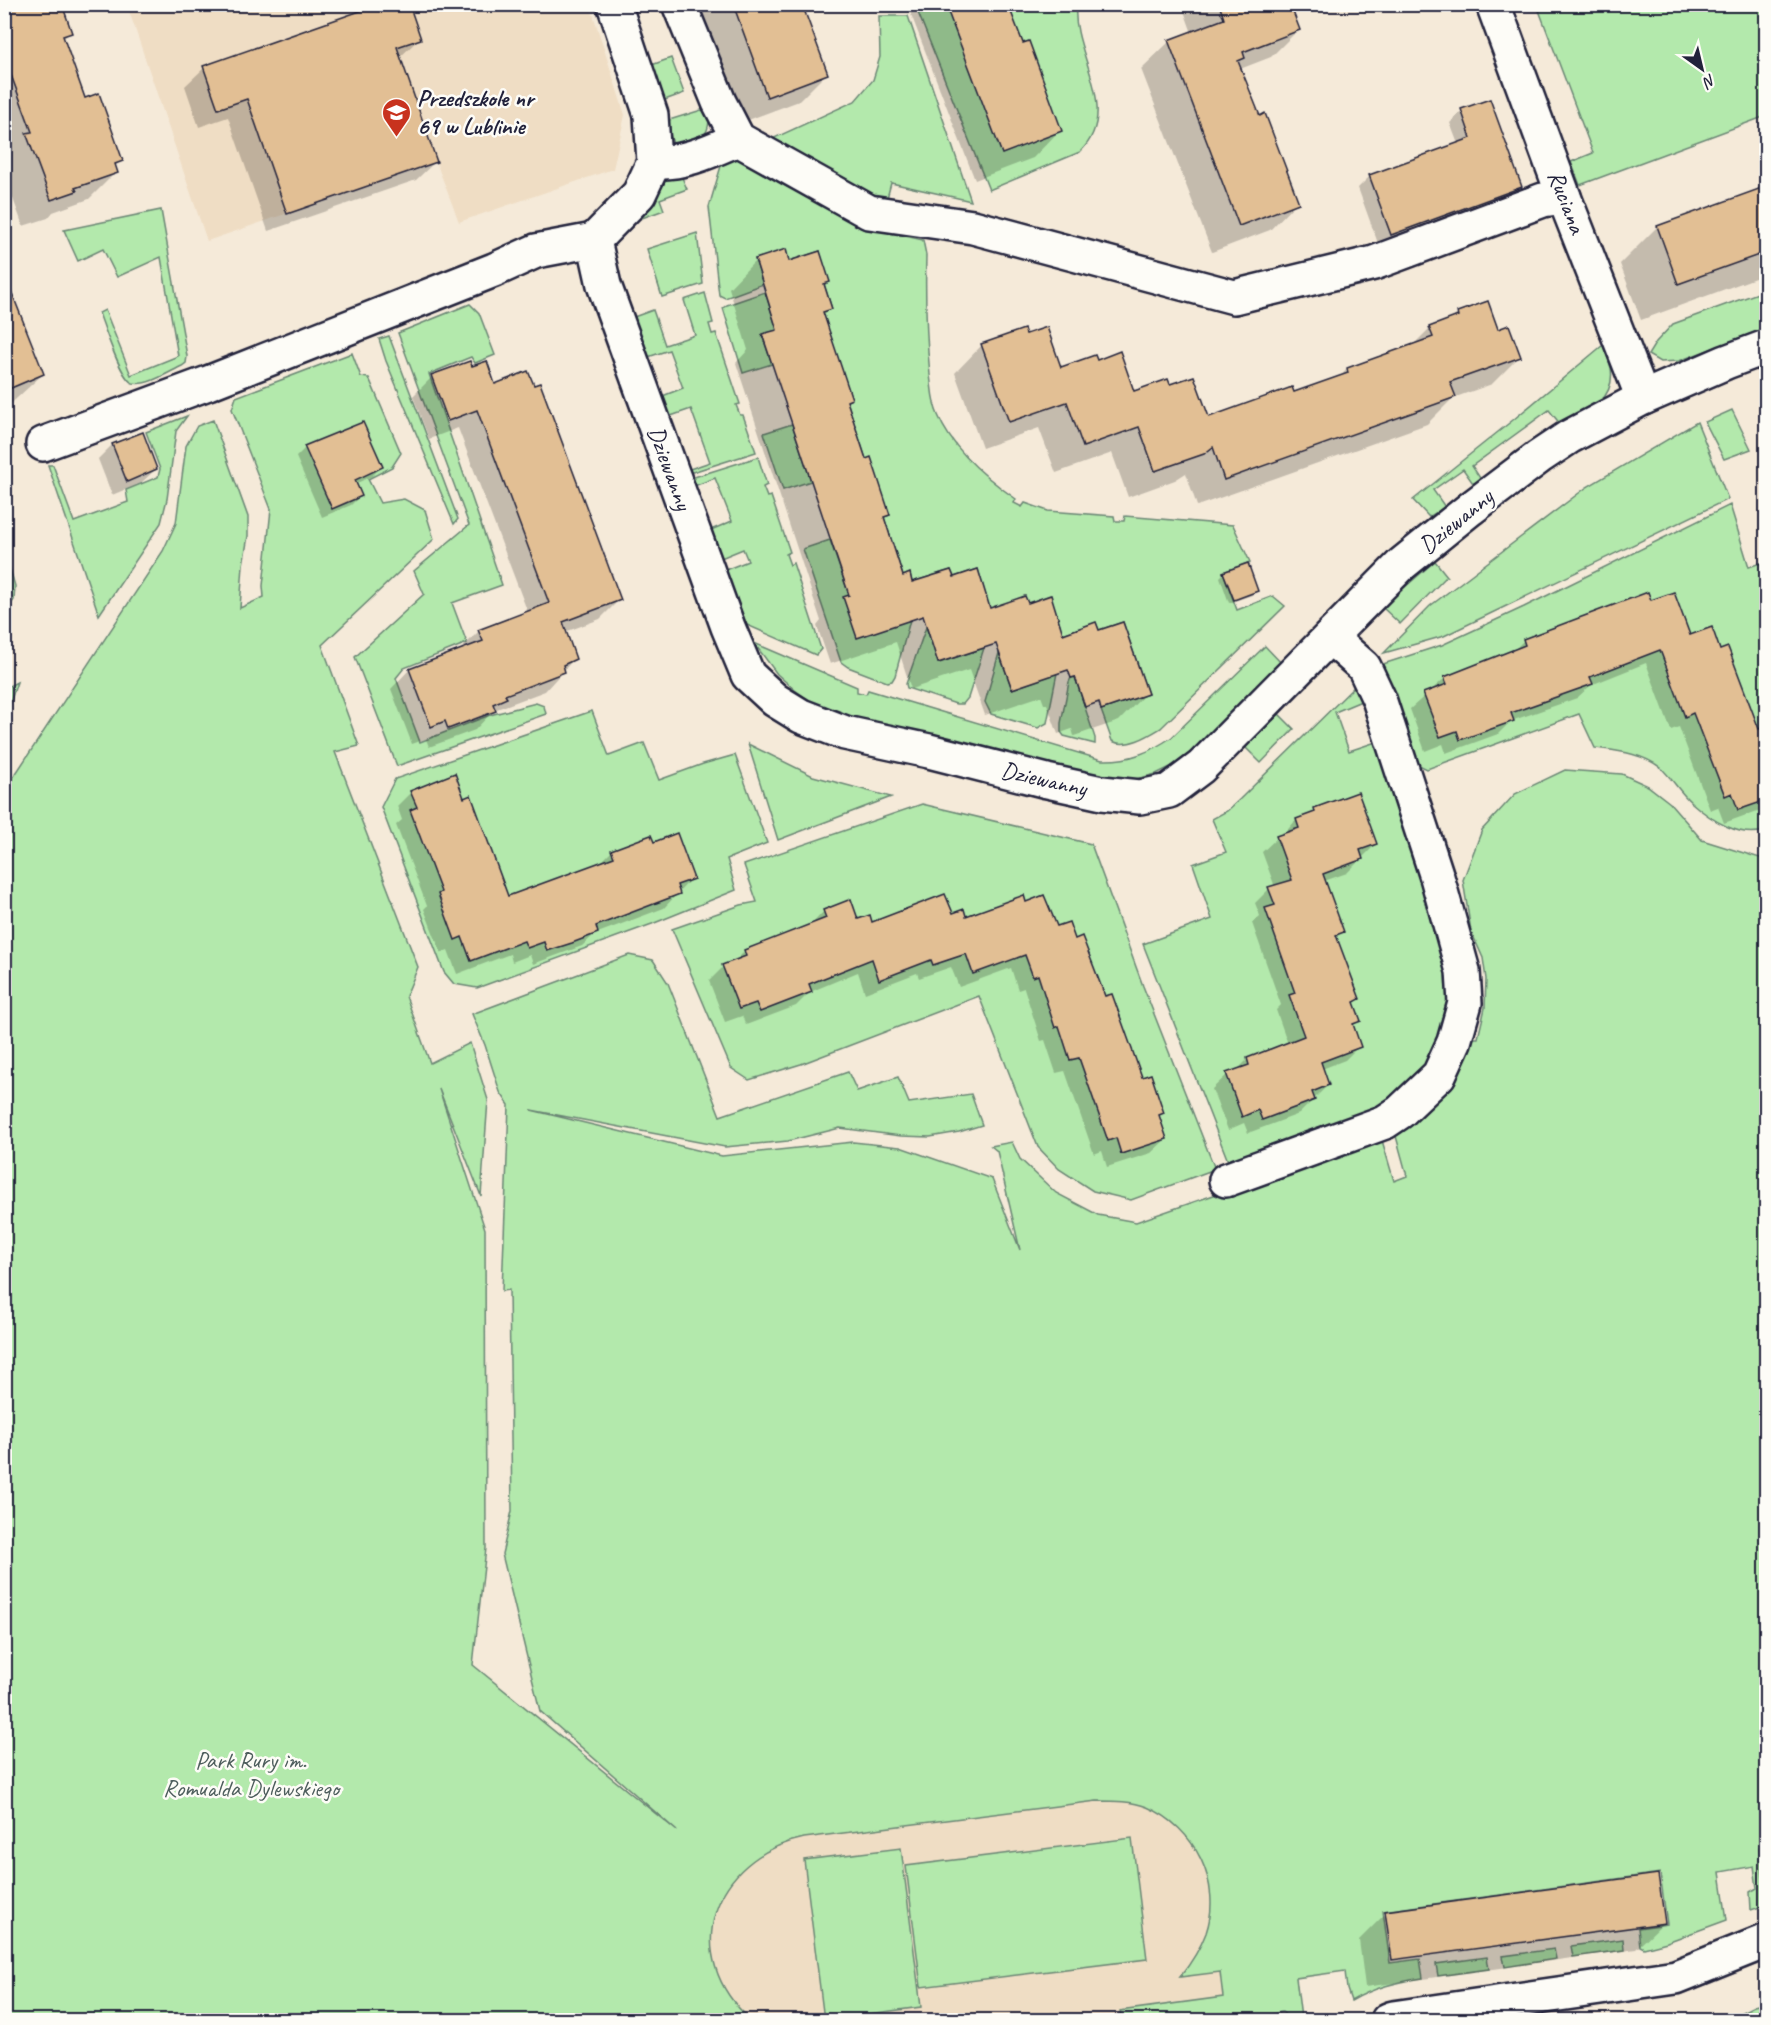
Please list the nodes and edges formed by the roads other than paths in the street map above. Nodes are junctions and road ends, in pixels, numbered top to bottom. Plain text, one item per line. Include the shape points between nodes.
1 (614, 4) edge
2 (679, 4) edge
3 (1493, 4) edge
4 (738, 139) junction
5 (654, 162) junction
6 (1564, 197) junction
7 (594, 240) junction
8 (1767, 347) edge
9 (1643, 398) junction
10 (43, 444) dead end
11 (1330, 637) junction
12 (1226, 1180) dead end
13 (1767, 1941) edge
14 (1388, 2020) edge

1 - 5 street via 651,114
2 - 4 street
3 - 6 street, Ruciana
4 - 5 street via 705,154 672,163
4 - 6 street via 869,212 973,227 1234,297 1374,263 1543,200
5 - 7 street via 639,194
6 - 9 street, Ruciana
7 - 10 street via 536,251 208,383
7 - 11 street, Dziewanny via 604,285 748,675 801,716 845,733 1102,793 1140,797 1169,791 1201,767
8 - 9 street, Dziewanny
9 - 11 street, Dziewanny via 1569,437 1470,509 1402,564
11 - 12 street via 1364,667 1379,699 1437,878 1463,971 1465,1003 1439,1075 1400,1112 1385,1122
13 - 14 street via 1676,1977

